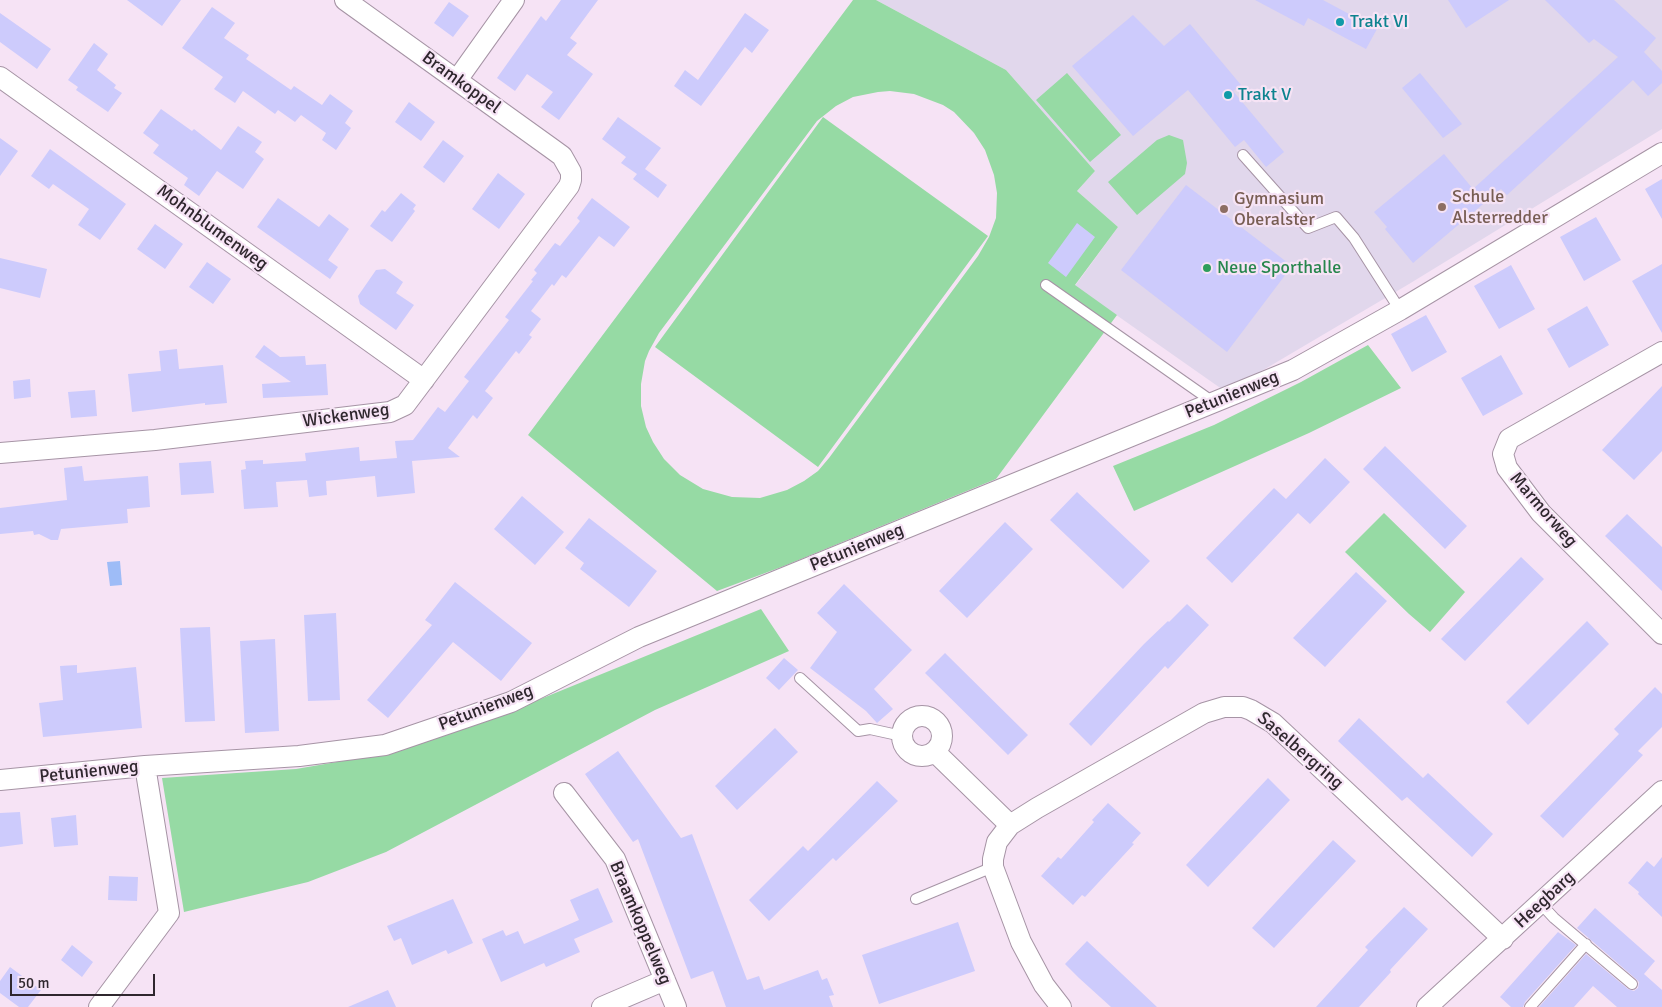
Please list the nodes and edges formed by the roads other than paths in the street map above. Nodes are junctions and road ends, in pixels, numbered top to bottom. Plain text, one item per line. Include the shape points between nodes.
1 (345, 0) edge
2 (514, 0) edge
3 (0, 77) edge
4 (457, 80) junction
5 (1662, 153) edge
6 (1243, 155) dead end
7 (571, 172) joint
8 (1046, 285) dead end
9 (1400, 310) junction
10 (1662, 352) edge
11 (424, 380) junction
12 (1213, 402) junction
13 (0, 453) edge
14 (1662, 634) edge
15 (800, 678) dead end
16 (902, 736) junction
17 (935, 752) junction
18 (145, 766) junction
19 (0, 780) edge
20 (1662, 791) edge
21 (564, 793) dead end
22 (1010, 825) junction
23 (993, 867) junction
24 (916, 898) dead end
25 (1541, 904) junction
26 (1503, 939) junction
27 (1586, 944) junction
28 (665, 980) junction
29 (1632, 984) dead end
30 (99, 1007) edge
31 (602, 1007) edge
32 (676, 1007) edge
33 (1061, 1007) edge
34 (1427, 1007) edge
35 (1530, 1007) edge

1 - 4 street, Bramkoppel
2 - 4 street
3 - 11 street, Mohnblumenweg
4 - 7 street, Bramkoppel via 562,156
5 - 9 street, Petunienweg
6 - 9 lane via 1308,228 1336,217 1354,238
7 - 11 street, Wickenweg via 569,186
8 - 12 lane
9 - 12 street, Petunienweg via 1294,370
10 - 14 street, Marmorweg via 1509,439 1503,454 1507,468 1541,513
11 - 13 street, Wickenweg via 405,405 390,412 155,440
12 - 18 street, Petunienweg via 639,637 511,702 404,739 386,745 300,756
15 - 16 lane via 858,731 870,729
16 - 17 street via 908,750 914,754 921,756
16 - 17 street via 910,720 922,716 930,718 940,726 942,733
17 - 22 street
18 - 19 street, Petunienweg
18 - 30 street via 169,913
20 - 25 street, Heegbarg
21 - 28 street, Braamkoppelweg via 615,858
22 - 23 street, Saselbergring via 997,842
22 - 26 street, Saselbergring via 1204,713 1224,707 1243,707 1273,723
23 - 24 lane
23 - 33 street, Saselbergring via 1029,959
25 - 26 street, Heegbarg
25 - 27 lane
26 - 34 street, Heegbarg
27 - 29 lane
27 - 35 lane
28 - 31 street
28 - 32 street, Braamkoppelweg

